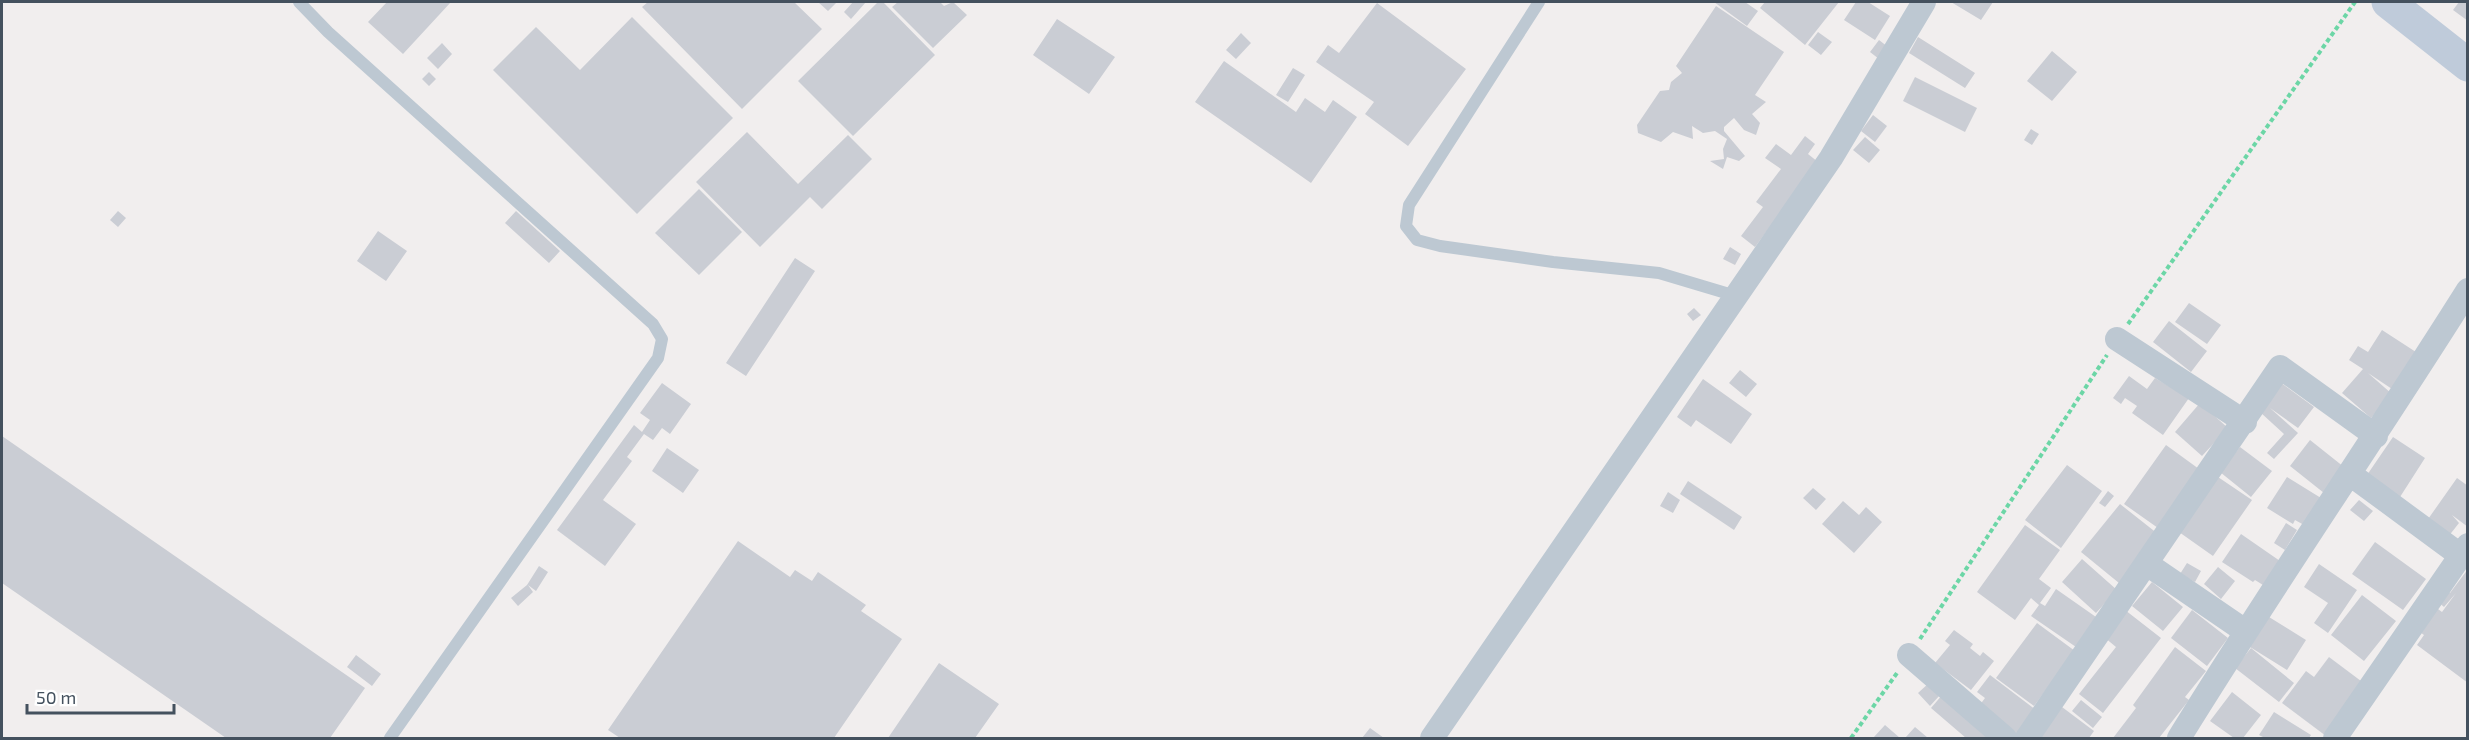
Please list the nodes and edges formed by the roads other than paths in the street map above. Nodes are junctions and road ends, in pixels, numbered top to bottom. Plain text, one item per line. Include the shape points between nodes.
1 (299, 2) edge
2 (1539, 2) edge
3 (1924, 2) edge
4 (2388, 2) edge
5 (2468, 64) edge
6 (2468, 291) edge
7 (1736, 296) junction
8 (2117, 339) road end
9 (2245, 422) junction
10 (2376, 436) junction
11 (2350, 474) junction
12 (2464, 550) edge
13 (2147, 564) junction
14 (2245, 631) junction
15 (1909, 655) road end
16 (390, 738) edge
17 (1432, 738) edge
18 (2005, 738) edge
19 (2027, 738) edge
20 (2179, 738) edge
21 (2335, 738) edge

1 - 16 lane via 652,324 662,339 658,358
2 - 7 lane via 1409,206 1406,226 1417,240 1440,246 1659,273
3 - 7 street via 1831,158
4 - 5 street
6 - 10 street
7 - 17 street
8 - 9 street
9 - 10 street via 2280,367
9 - 13 street
10 - 11 street
11 - 12 street
11 - 14 street
12 - 21 street
13 - 14 street
13 - 19 street
14 - 20 street
15 - 18 street

